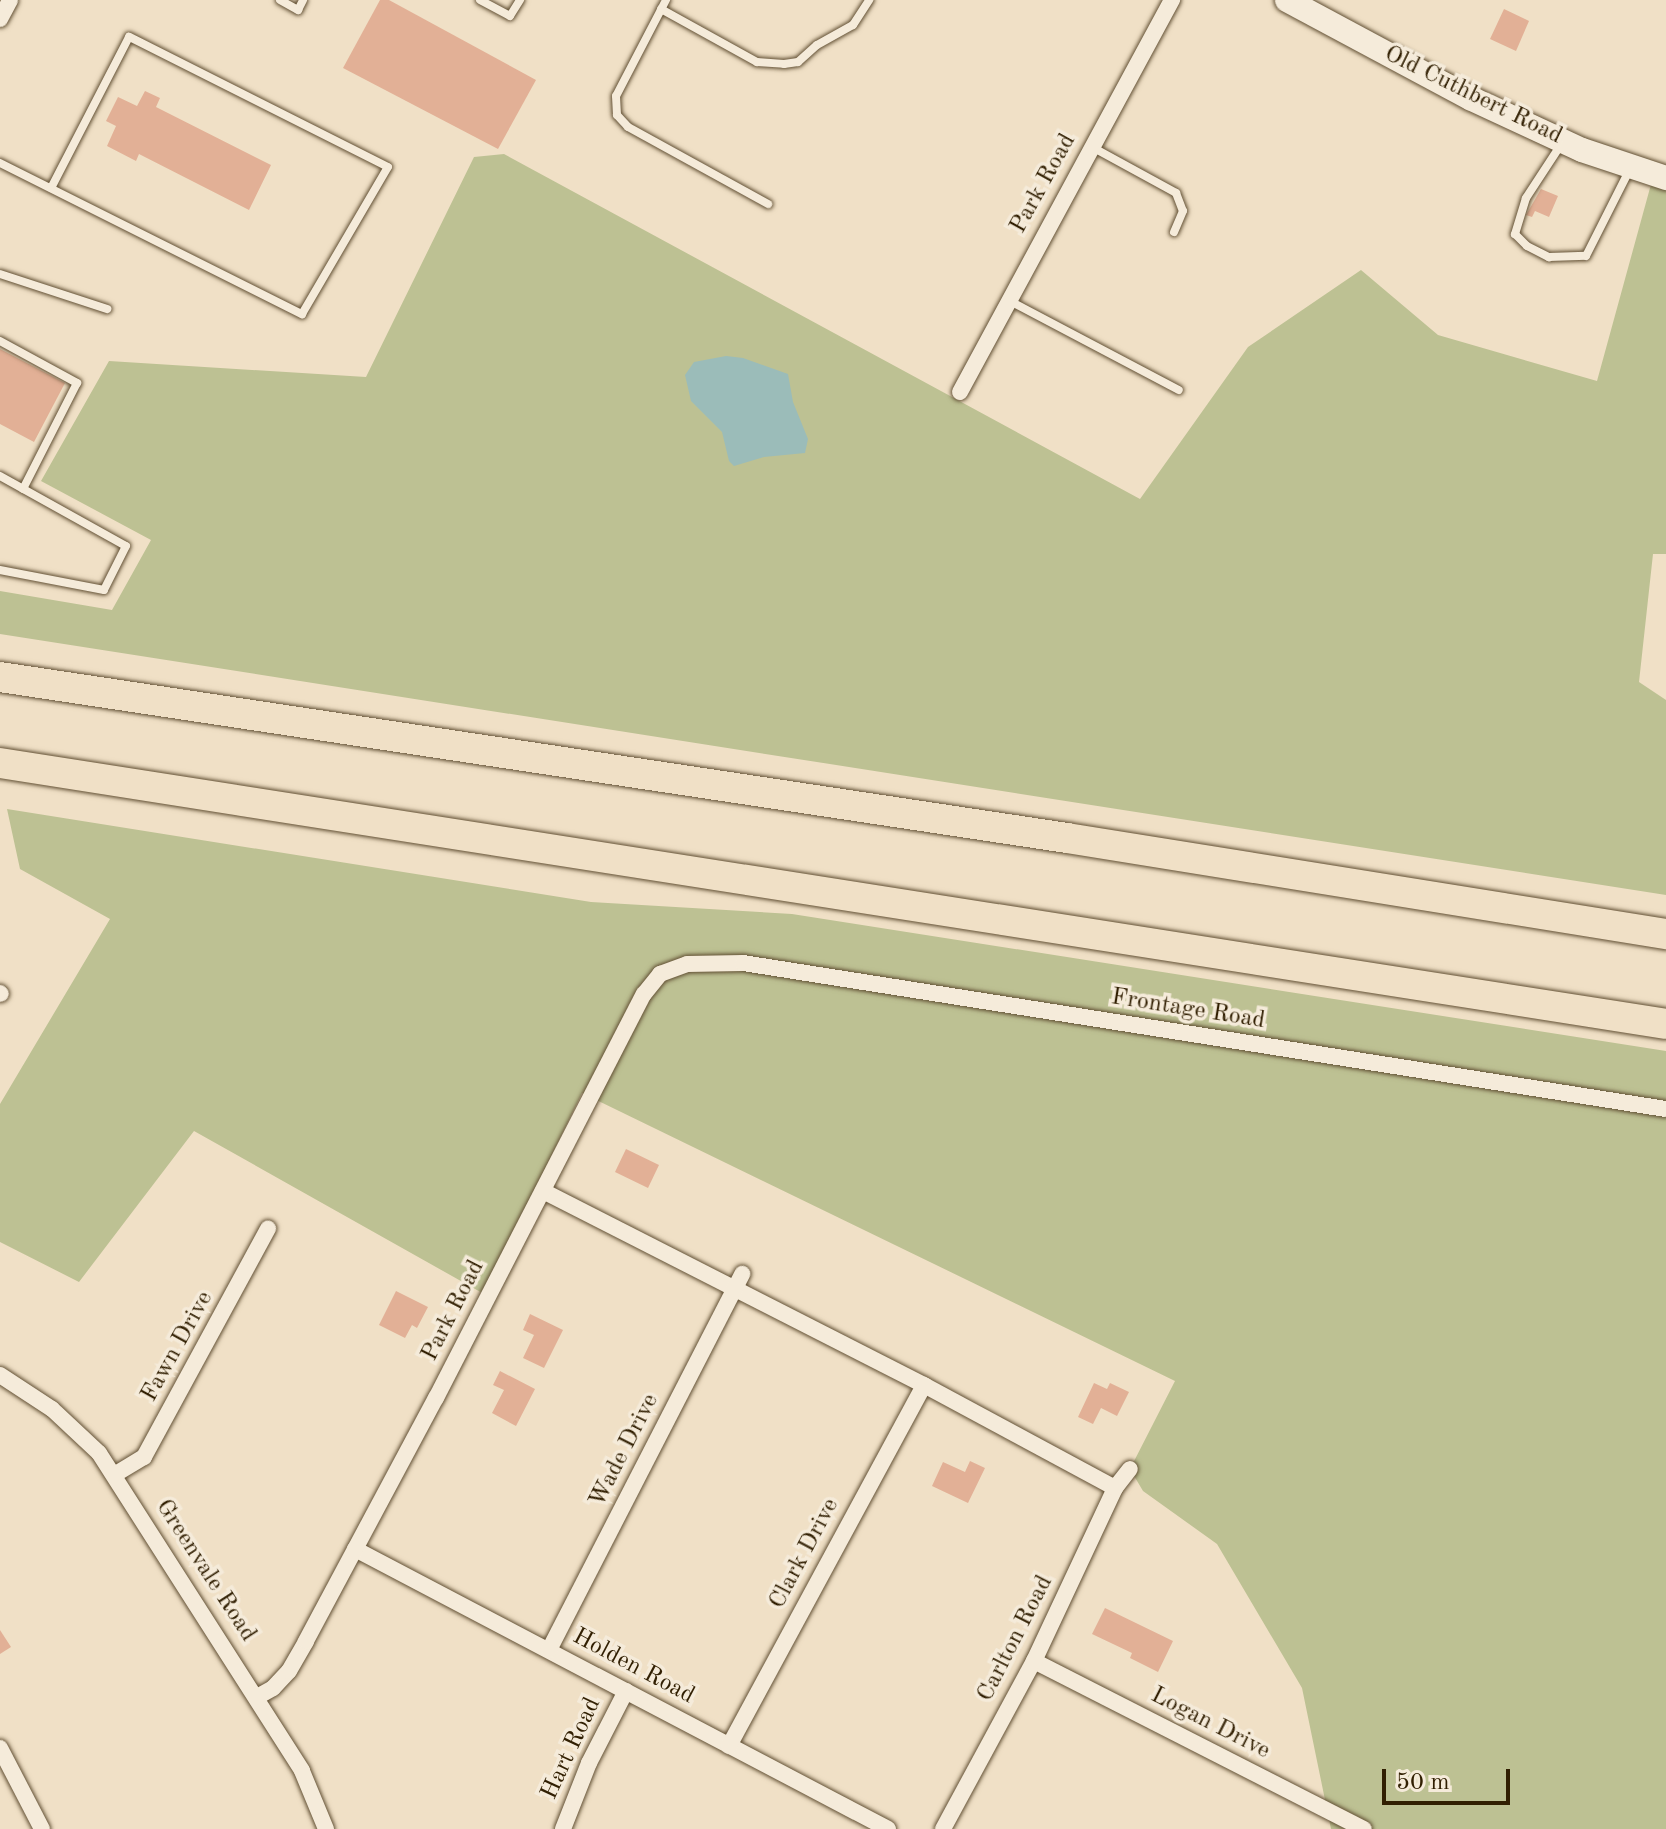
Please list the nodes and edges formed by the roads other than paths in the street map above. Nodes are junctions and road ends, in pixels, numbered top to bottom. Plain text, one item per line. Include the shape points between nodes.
1 (10, 0) edge
2 (280, 0) edge
3 (303, 0) edge
4 (480, 0) edge
5 (520, 0) edge
6 (666, 0) edge
7 (869, 0) edge
8 (1172, 0) edge
9 (1287, 0) edge
10 (661, 9) junction
11 (0, 19) edge
12 (1564, 141) junction
13 (1091, 147) junction
14 (0, 163) edge
15 (1630, 168) junction
16 (1666, 178) edge
17 (51, 188) junction
18 (768, 204) dead end
19 (1174, 232) dead end
20 (0, 274) edge
21 (1007, 300) junction
22 (107, 309) dead end
23 (0, 341) edge
24 (1179, 390) dead end
25 (960, 392) dead end
26 (0, 476) edge
27 (23, 489) junction
28 (0, 570) edge
29 (0, 677) edge
30 (0, 763) edge
31 (1666, 934) edge
32 (702, 963) joint
33 (1666, 1024) edge
34 (1666, 1109) edge
35 (543, 1191) junction
36 (268, 1229) dead end
37 (738, 1282) junction
38 (0, 1375) edge
39 (924, 1385) junction
40 (1130, 1469) dead end
41 (114, 1475) junction
42 (1115, 1488) junction
43 (355, 1549) junction
44 (549, 1650) junction
45 (1034, 1661) junction
46 (626, 1691) junction
47 (257, 1697) junction
48 (729, 1746) junction
49 (0, 1748) edge
50 (42, 1829) edge
51 (326, 1829) edge
52 (563, 1829) edge
53 (888, 1829) edge
54 (943, 1829) edge
55 (1364, 1829) edge

1 - 11 street
2 - 3 lane via 298,10
4 - 5 lane via 510,16
6 - 10 lane
7 - 10 lane via 853,25 798,62 784,64 757,62
8 - 13 street, Park Road
9 - 12 street, Old Cuthbert Road via 1470,98
10 - 18 lane via 616,96 617,115 628,127
12 - 15 street, Old Cuthbert Road
12 - 15 lane via 1526,198 1515,234 1549,257 1586,256
13 - 19 lane via 1176,193 1183,211
13 - 21 street, Park Road
14 - 17 lane
15 - 16 street, Old Cuthbert Road
17 - 17 lane via 302,314 388,167 129,37
20 - 22 lane
21 - 24 lane
21 - 25 street, Park Road
23 - 27 lane via 77,383
26 - 27 lane
27 - 28 lane via 126,546 104,590
29 - 31 highway
30 - 33 highway
32 - 34 street, Frontage Road via 743,963
32 - 35 street, Park Road via 660,974 644,994
35 - 37 street
35 - 43 street, Park Road
36 - 41 street, Fawn Drive via 144,1457
37 - 39 street
37 - 44 street, Wade Drive
38 - 41 street, Greenvale Road via 79,1431
39 - 42 street
39 - 48 street, Clark Drive
40 - 42 street, Carlton Road
41 - 47 street, Greenvale Road
42 - 45 street, Carlton Road
43 - 44 street, Holden Road
43 - 47 street, Park Road via 289,1671
44 - 46 street, Holden Road
45 - 54 street, Carlton Road
45 - 55 street, Logan Drive
46 - 48 street, Holden Road
46 - 52 street, Hart Road
47 - 51 street, Greenvale Road via 302,1771
48 - 53 street, Holden Road
49 - 50 street

